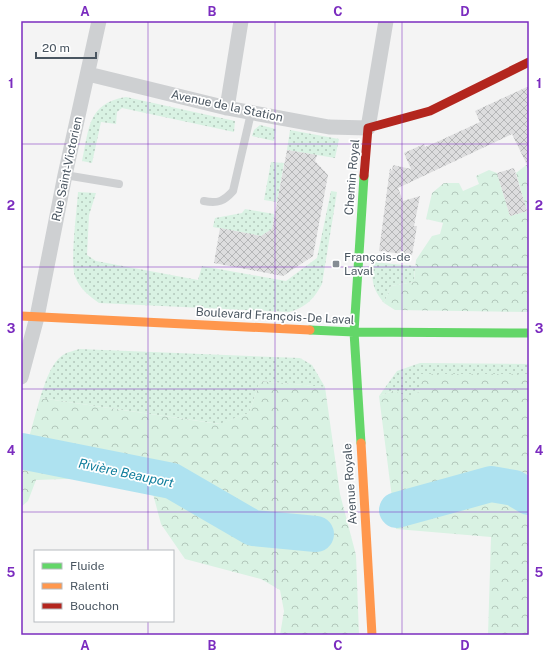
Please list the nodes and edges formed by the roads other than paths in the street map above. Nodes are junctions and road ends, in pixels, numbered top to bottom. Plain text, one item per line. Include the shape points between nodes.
1 (99, 21) edge
2 (241, 21) edge
3 (386, 21) edge
4 (529, 62) edge
5 (88, 74) junction
6 (227, 108) junction
7 (251, 113) junction
8 (368, 128) junction
9 (65, 174) junction
10 (119, 184) dead end
11 (204, 201) dead end
12 (21, 316) edge
13 (37, 316) junction
14 (354, 332) junction
15 (529, 333) edge
16 (21, 377) edge
17 (372, 635) edge

1 - 5 street, Rue Saint-Victorien
2 - 6 street
3 - 8 street
4 - 8 main road, Chemin Royal via 430,112
5 - 6 street, Avenue de la Station
5 - 9 street, Rue Saint-Victorien
6 - 7 street, Avenue de la Station
7 - 8 street, Avenue de la Station via 329,127
7 - 11 lane via 233,191 225,200 215,203
8 - 14 main road, Chemin Royal
9 - 10 lane
9 - 13 street, Rue Saint-Victorien
12 - 13 main road, Boulevard François-De Laval
13 - 14 main road, Boulevard François-De Laval
13 - 16 street, Rue Saint-Victorien
14 - 15 main road, Boulevard François-De Laval
14 - 17 main road, Avenue Royale

